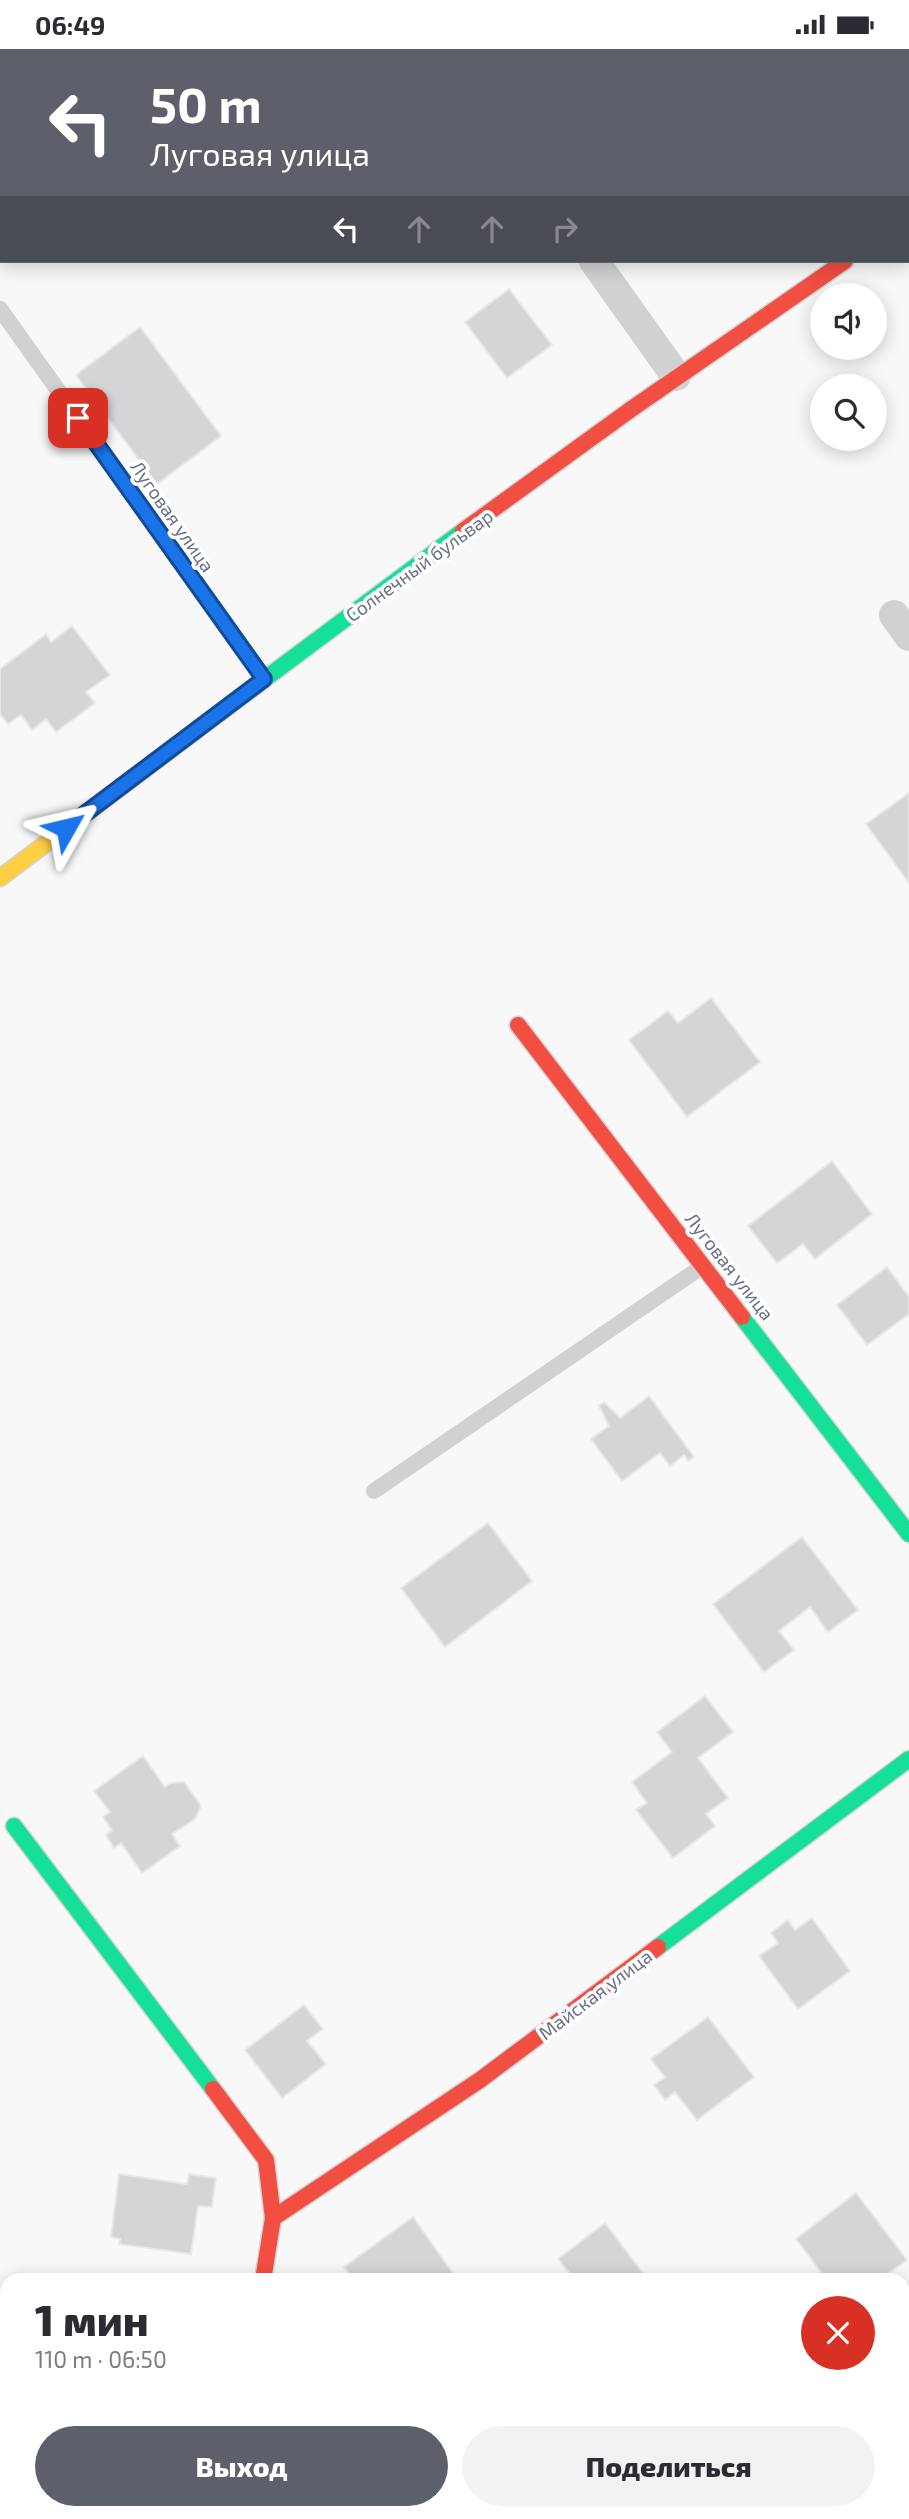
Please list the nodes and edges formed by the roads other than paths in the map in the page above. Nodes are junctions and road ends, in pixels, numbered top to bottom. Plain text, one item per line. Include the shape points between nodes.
1 (595, 263) edge
2 (842, 263) edge
3 (0, 309) edge
4 (676, 376) junction
5 (264, 679) junction
6 (0, 878) edge
7 (518, 1025) dead end
8 (703, 1266) junction
9 (374, 1491) dead end
10 (909, 1534) edge
11 (909, 1759) edge
12 (14, 1826) dead end
13 (273, 2218) junction
14 (264, 2273) edge

1 - 4 street
2 - 4 street, Солнечный бульвар
3 - 5 lane, Луговая улица
4 - 5 street, Солнечный бульвар
5 - 6 street, Солнечный бульвар
7 - 8 street, Луговая улица
8 - 9 lane
8 - 10 street, Луговая улица
11 - 13 street, Майская улица via 480,2080
12 - 13 street via 266,2159
13 - 14 street

